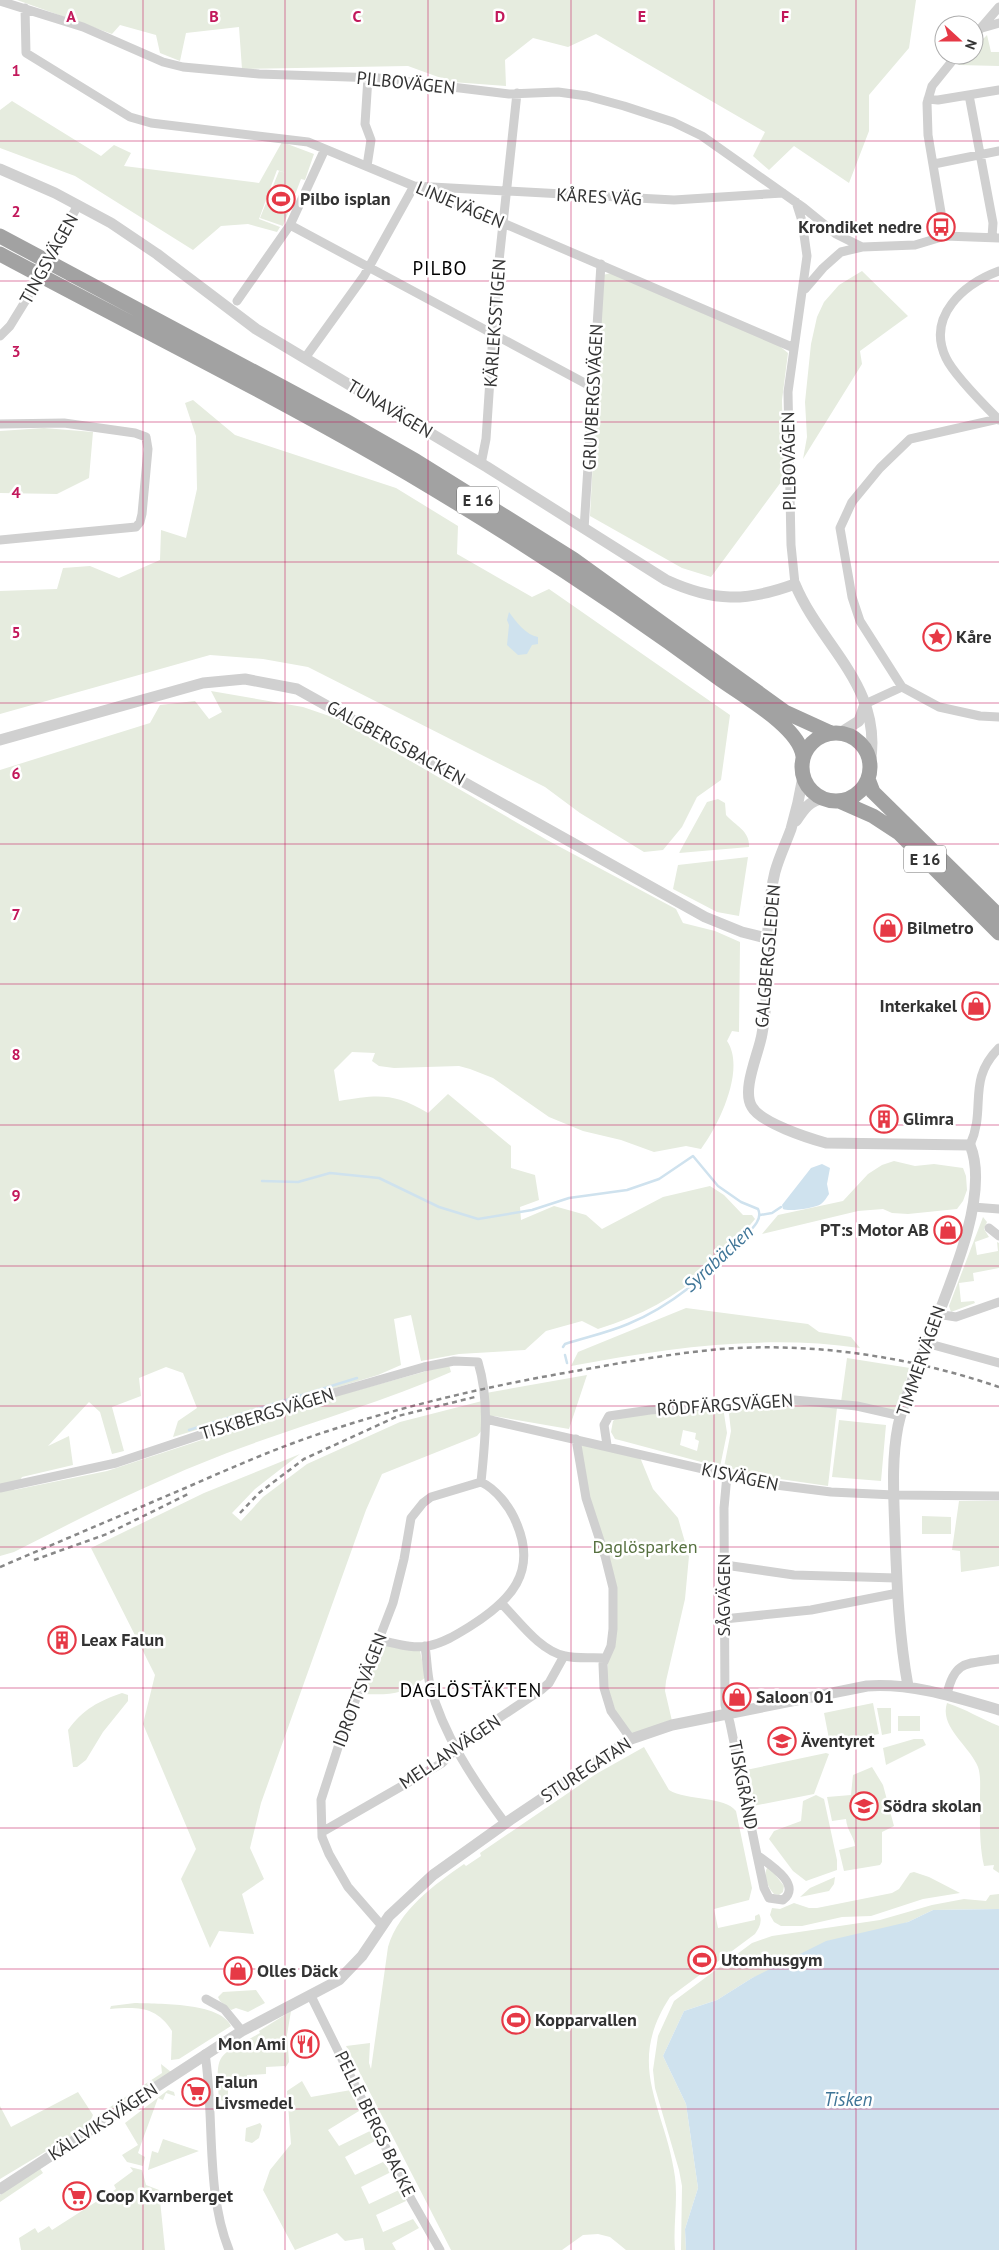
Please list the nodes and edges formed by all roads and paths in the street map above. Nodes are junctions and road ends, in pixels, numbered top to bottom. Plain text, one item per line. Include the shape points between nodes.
1 (0, 1) edge
2 (999, 7) edge
3 (25, 8) junction
4 (999, 23) edge
5 (984, 26) edge
6 (984, 27) edge
7 (949, 65) edge
8 (368, 77) junction
9 (999, 90) edge
10 (517, 93) junction
11 (969, 95) junction
12 (928, 99) junction
13 (325, 149) junction
14 (999, 151) edge
15 (980, 155) junction
16 (934, 164) junction
17 (367, 166) junction
18 (0, 169) edge
19 (414, 186) junction
20 (507, 191) junction
21 (784, 193) junction
22 (796, 202) junction
23 (78, 204) junction
24 (503, 223) junction
25 (290, 225) junction
26 (0, 236) edge
27 (945, 236) junction
28 (996, 238) edge
29 (862, 247) junction
30 (0, 254) edge
31 (600, 264) junction
32 (369, 267) junction
33 (999, 271) edge
34 (804, 290) junction
35 (237, 301) dead end
36 (493, 334) junction
37 (0, 336) edge
38 (794, 348) junction
39 (305, 358) junction
40 (592, 387) junction
41 (998, 419) edge
42 (0, 424) edge
43 (481, 464) junction
44 (584, 529) junction
45 (0, 540) edge
46 (795, 584) junction
47 (902, 687) junction
48 (865, 704) junction
49 (999, 717) edge
50 (836, 733) junction
51 (0, 740) edge
52 (803, 756) junction
53 (870, 764) junction
54 (803, 777) junction
55 (868, 779) junction
56 (832, 800) junction
57 (790, 831) junction
58 (999, 916) edge
59 (999, 933) edge
60 (766, 938) junction
61 (999, 1048) edge
62 (970, 1145) junction
63 (973, 1207) junction
64 (999, 1209) edge
65 (988, 1228) dead end
66 (999, 1236) edge
67 (999, 1302) edge
68 (937, 1314) junction
69 (926, 1343) junction
70 (999, 1363) edge
71 (901, 1416) junction
72 (486, 1419) junction
73 (576, 1439) junction
74 (607, 1445) junction
75 (727, 1475) junction
76 (481, 1482) junction
77 (0, 1488) edge
78 (894, 1495) junction
79 (999, 1496) edge
80 (724, 1565) junction
81 (896, 1578) junction
82 (898, 1593) junction
83 (502, 1604) junction
84 (724, 1619) junction
85 (379, 1640) junction
86 (425, 1646) junction
87 (564, 1656) junction
88 (605, 1658) junction
89 (999, 1659) edge
90 (908, 1686) junction
91 (947, 1694) junction
92 (999, 1710) edge
93 (727, 1715) junction
94 (631, 1739) junction
95 (456, 1749) junction
96 (504, 1823) junction
97 (322, 1832) junction
98 (757, 1855) junction
99 (382, 1926) junction
100 (311, 1996) junction
101 (206, 1998) dead end
102 (242, 2031) junction
103 (205, 2054) junction
104 (0, 2189) edge
105 (229, 2250) edge
106 (440, 2250) edge

1 - 3 street, PILBOVÄGEN
2 - 5 street
3 - 8 street, PILBOVÄGEN via 83,27 177,66 259,74
3 - 13 street, LINJEVÄGEN via 26,53 130,117 151,123 299,140
4 - 6 street
7 - 12 street via 937,79
8 - 10 street, PILBOVÄGEN
8 - 17 street via 365,124 371,140
9 - 11 street
10 - 20 street, KÄRLEKSSTIGEN
10 - 21 street, PILBOVÄGEN via 570,93 673,122 702,136
11 - 12 street
11 - 15 street
12 - 16 street via 927,124
13 - 17 street, LINJEVÄGEN
13 - 25 street
14 - 15 street
15 - 16 street
15 - 28 street
16 - 27 street
17 - 19 street, LINJEVÄGEN
18 - 23 street, TUNAVÄGEN
19 - 20 street, KÅRES VÄG
19 - 24 street, LINJEVÄGEN
19 - 32 street
20 - 21 street, KÅRES VÄG via 674,200
20 - 24 street, KÄRLEKSSTIGEN
21 - 22 street, PILBOVÄGEN
22 - 29 street, PILBOVÄGEN via 836,234
22 - 34 street, PILBOVÄGEN via 807,256
23 - 37 street, TINGSVÄGEN, bridge via 26,300
23 - 39 street, TUNAVÄGEN via 132,236 242,320
24 - 31 street, LINJEVÄGEN
24 - 36 street, KÄRLEKSSTIGEN
25 - 32 street
25 - 35 street
26 - 50 highway, E 16 via 344,420 416,462 573,559 785,712
27 - 28 street
27 - 29 street via 915,246
29 - 34 street via 835,256
30 - 52 highway, E 16 via 338,434 531,549 777,721 798,740
31 - 38 street, LINJEVÄGEN
31 - 40 street, GRUVBERGSVÄGEN
32 - 36 street
32 - 39 street
33 - 41 street via 978,281 956,298 941,323 946,358
34 - 38 street, PILBOVÄGEN
36 - 40 street
36 - 43 street, KÄRLEKSSTIGEN via 486,440
38 - 46 street, PILBOVÄGEN via 787,408
39 - 43 street, TUNAVÄGEN
40 - 44 street, GRUVBERGSVÄGEN
41 - 47 street via 910,439 852,502 840,528 852,597 860,622
42 - 45 street via 51,422 130,432 146,437 148,449 142,514 136,526
43 - 44 street, TUNAVÄGEN
44 - 46 street, TUNAVÄGEN via 666,580 692,592 736,598 775,592
46 - 48 street, PILBOVÄGEN via 802,600 853,675
47 - 48 street
47 - 49 street via 939,707
48 - 50 street via 859,721
48 - 53 street, PILBOVÄGEN via 872,721 874,744
50 - 52 highway via 816,739
50 - 53 highway, E 16 via 861,743
51 - 60 street, GALGBERGSBACKEN via 203,683 245,679 297,689 705,917
52 - 54 highway, E 16
53 - 55 highway
54 - 56 highway, E 16 via 811,790
54 - 57 street, GALGBERGSLEDEN
55 - 56 highway via 855,795
55 - 58 highway, E 16 via 873,792
56 - 57 street, GALGBERGSLEDEN via 814,800
56 - 59 highway, E 16 via 873,816 899,833
57 - 60 street, GALGBERGSLEDEN via 776,870
60 - 62 street, GALGBERGSLEDEN via 766,1010 758,1056 749,1084 748,1099 754,1110 804,1136 827,1143
61 - 62 street, TIMMERVÄGEN via 981,1073 976,1129
62 - 63 street, TIMMERVÄGEN via 976,1161
63 - 64 street
63 - 68 street, TIMMERVÄGEN via 964,1245
65 - 66 street
67 - 68 street via 956,1317
68 - 69 street, TIMMERVÄGEN
69 - 70 street
69 - 71 street, TIMMERVÄGEN
71 - 74 street, RÖDFÄRGSVÄGEN via 858,1406 758,1399 609,1416 604,1425
71 - 78 street, TIMMERVÄGEN via 896,1440
72 - 73 street, KISVÄGEN
72 - 76 street
72 - 77 street, TISKBERGSVÄGEN via 485,1388 478,1362 444,1362 335,1392 116,1463
73 - 74 street, KISVÄGEN
73 - 88 street via 586,1498 612,1588 613,1629 611,1646
74 - 75 street, KISVÄGEN
75 - 78 street, KISVÄGEN via 799,1489
75 - 80 street, SÅGVÄGEN
76 - 83 street via 510,1511 525,1548 521,1574
76 - 85 street, IDROTTSVÄGEN via 432,1498 412,1516 398,1588
78 - 79 street, KISVÄGEN
78 - 81 street, TIMMERVÄGEN
80 - 81 street via 794,1575
80 - 84 street, SÅGVÄGEN
81 - 82 street, TIMMERVÄGEN
82 - 84 street via 811,1610
82 - 90 street, TIMMERVÄGEN
83 - 86 street via 454,1636
83 - 87 street via 540,1641
84 - 93 street, SÅGVÄGEN
85 - 86 street
85 - 97 street, IDROTTSVÄGEN via 321,1800
86 - 95 street via 434,1700
87 - 88 street
87 - 95 street, MELLANVÄGEN via 544,1688
88 - 94 street via 602,1670 605,1696
89 - 91 street via 959,1667 952,1676
90 - 91 street, STUREGATAN
90 - 93 street, STUREGATAN via 867,1686
91 - 92 street, STUREGATAN
93 - 94 street, STUREGATAN via 672,1725
93 - 98 street, TISKGRÄND
94 - 96 street, STUREGATAN
95 - 96 street
95 - 97 street, MELLANVÄGEN via 442,1763
96 - 99 street, STUREGATAN via 432,1875
97 - 99 street, IDROTTSVÄGEN via 341,1878
98 - 98 street, TISKGRÄND via 781,1874 789,1886 789,1893 783,1900 772,1900 766,1894
99 - 100 street, STUREGATAN via 346,1974
100 - 102 street
100 - 106 street, PELLE BERGS BACKE via 411,2199
101 - 102 street via 224,2010
102 - 103 street
103 - 104 street, KÄLLVIKSVÄGEN
103 - 105 street via 211,2098 215,2197

